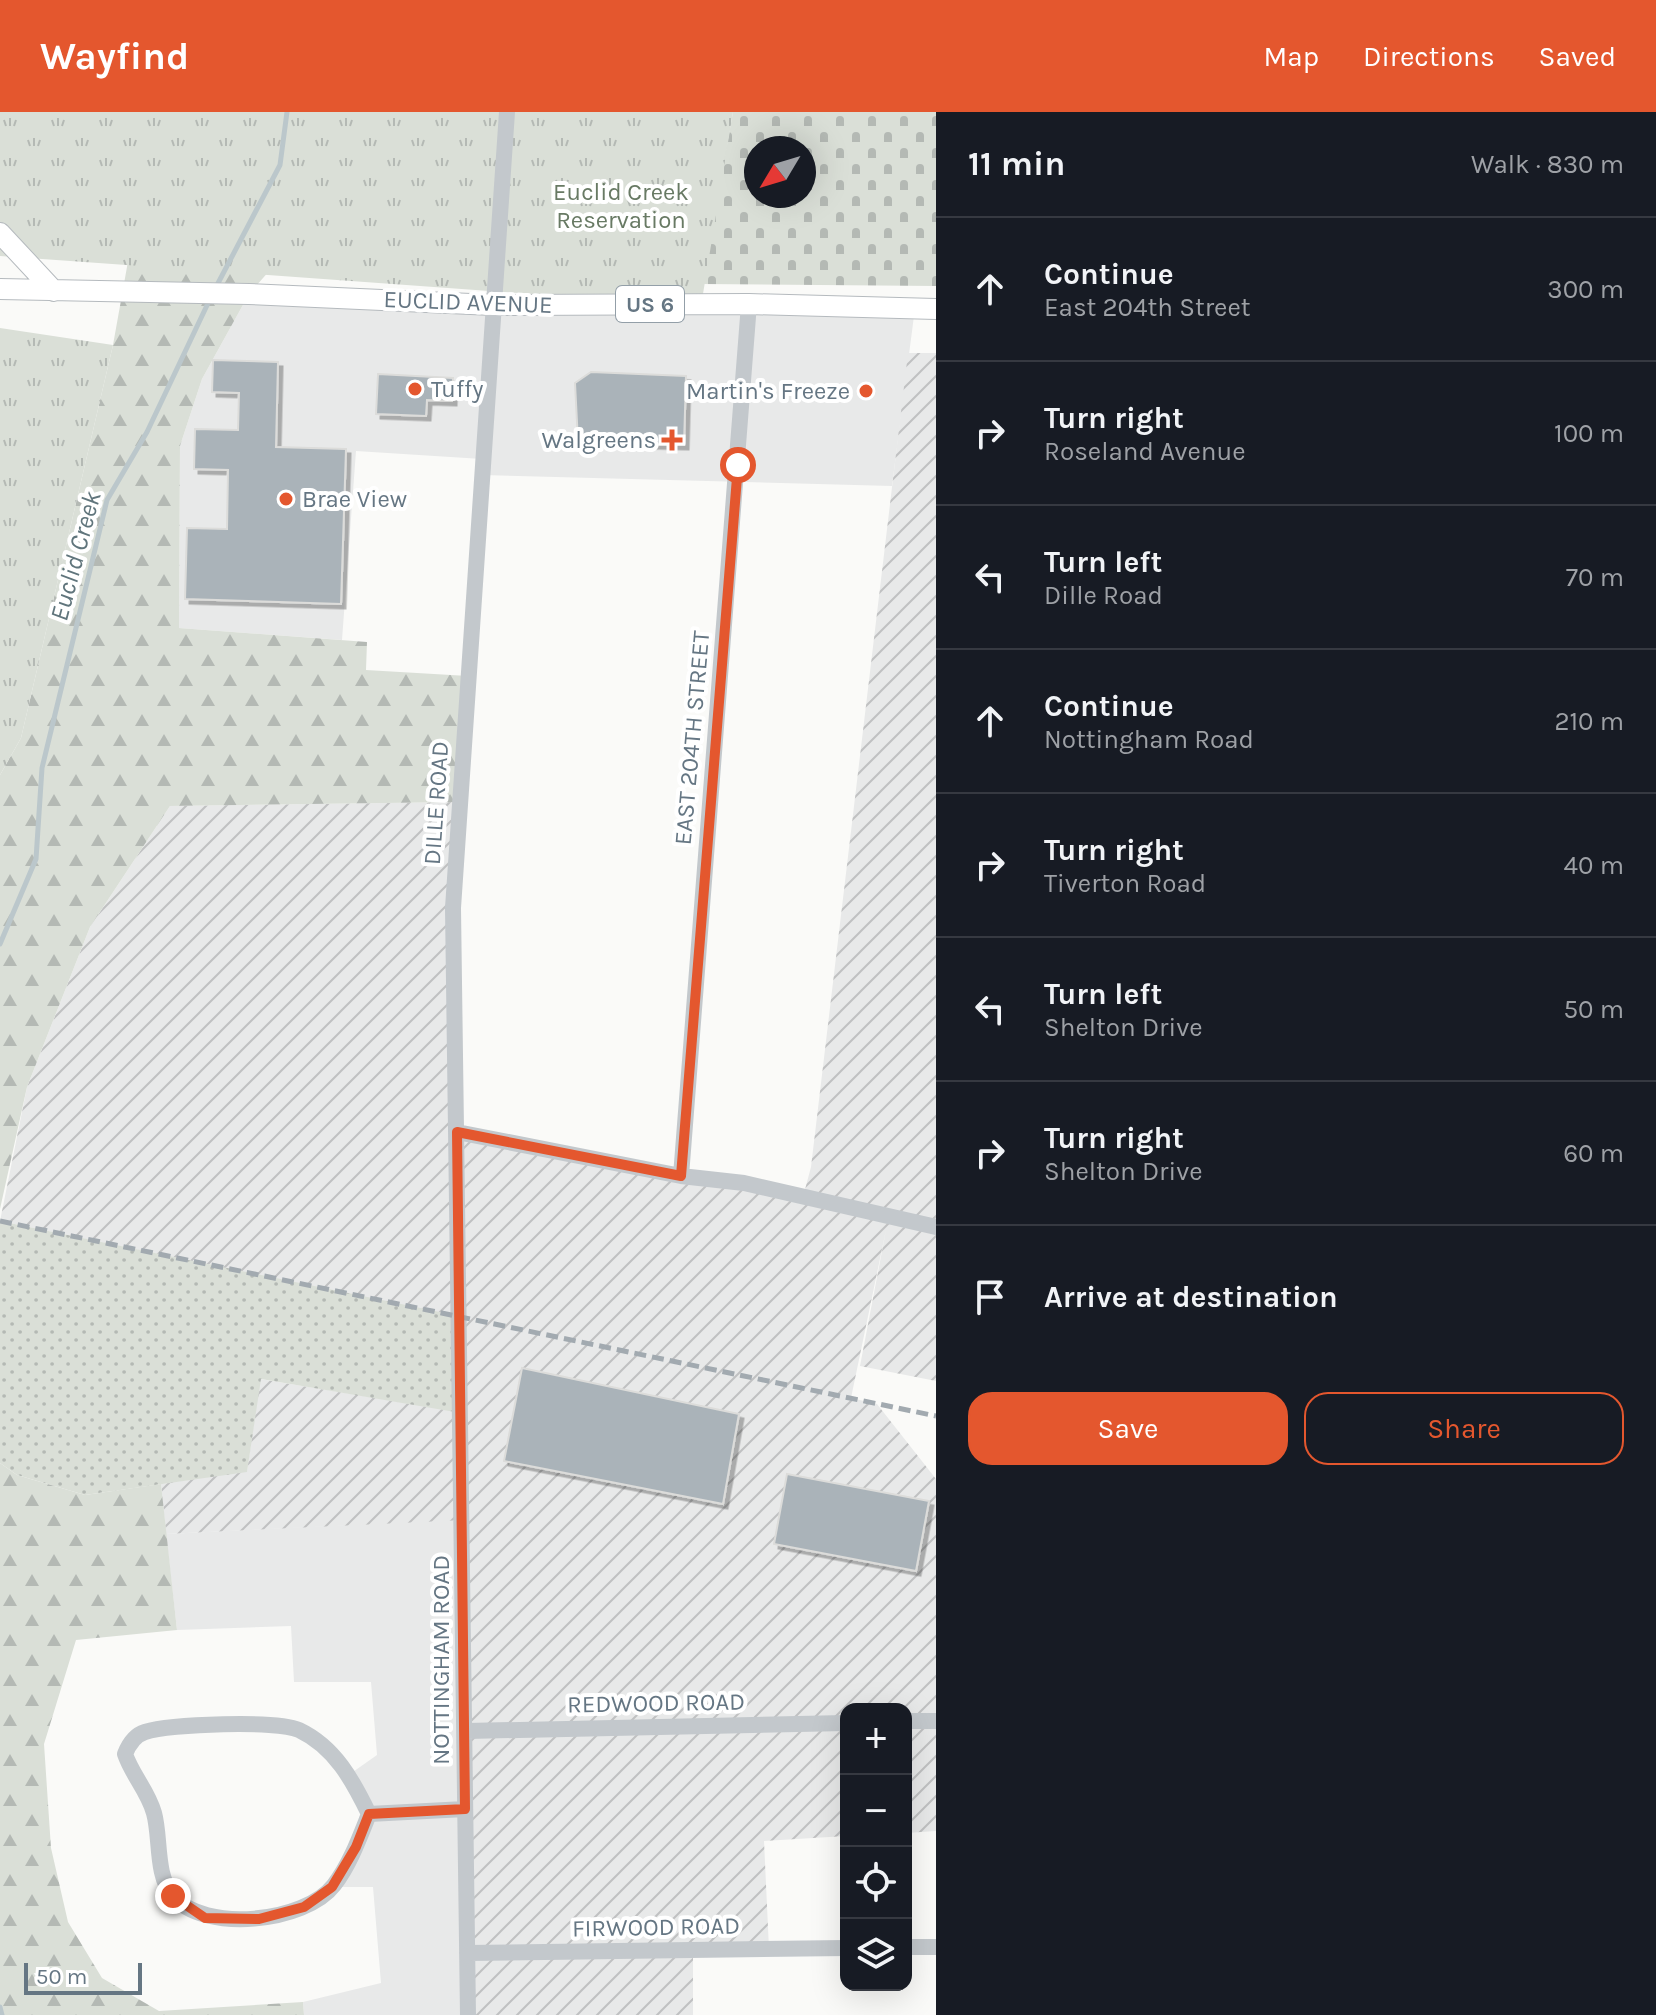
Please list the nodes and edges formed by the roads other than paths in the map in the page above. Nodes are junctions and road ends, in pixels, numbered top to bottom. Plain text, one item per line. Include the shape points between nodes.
1 (507, 112) edge
2 (0, 233) edge
3 (0, 289) edge
4 (54, 291) junction
5 (749, 304) junction
6 (493, 305) junction
7 (936, 309) edge
8 (457, 1132) junction
9 (681, 1176) junction
10 (936, 1227) edge
11 (459, 1304) joint
12 (912, 1721) edge
13 (936, 1721) edge
14 (840, 1723) edge
15 (467, 1731) junction
16 (465, 1809) junction
17 (369, 1814) junction
18 (912, 1947) edge
19 (936, 1947) edge
20 (840, 1948) edge
21 (467, 1953) junction
22 (468, 2015) edge

1 - 6 street, DILLE ROAD
2 - 4 main road
3 - 4 main road, EUCLID AVENUE
4 - 6 main road, EUCLID AVENUE / US 6
5 - 6 main road, EUCLID AVENUE / US 6
5 - 7 main road, EUCLID AVENUE / US 6
5 - 9 street, EAST 204TH STREET
6 - 8 street, DILLE ROAD via 453,908
8 - 9 street
8 - 11 street, DILLE ROAD
9 - 10 street via 744,1183
11 - 15 street, NOTTINGHAM ROAD
12 - 13 street
14 - 15 street, REDWOOD ROAD
15 - 16 street, NOTTINGHAM ROAD
16 - 17 street
16 - 21 street, NOTTINGHAM ROAD
17 - 17 street via 332,1887 304,1907 259,1919 205,1918 173,1896 162,1870 148,1796 125,1754 144,1732 175,1727 259,1724 298,1729 350,1774
18 - 19 street
20 - 21 street, FIRWOOD ROAD
21 - 22 street, NOTTINGHAM ROAD

